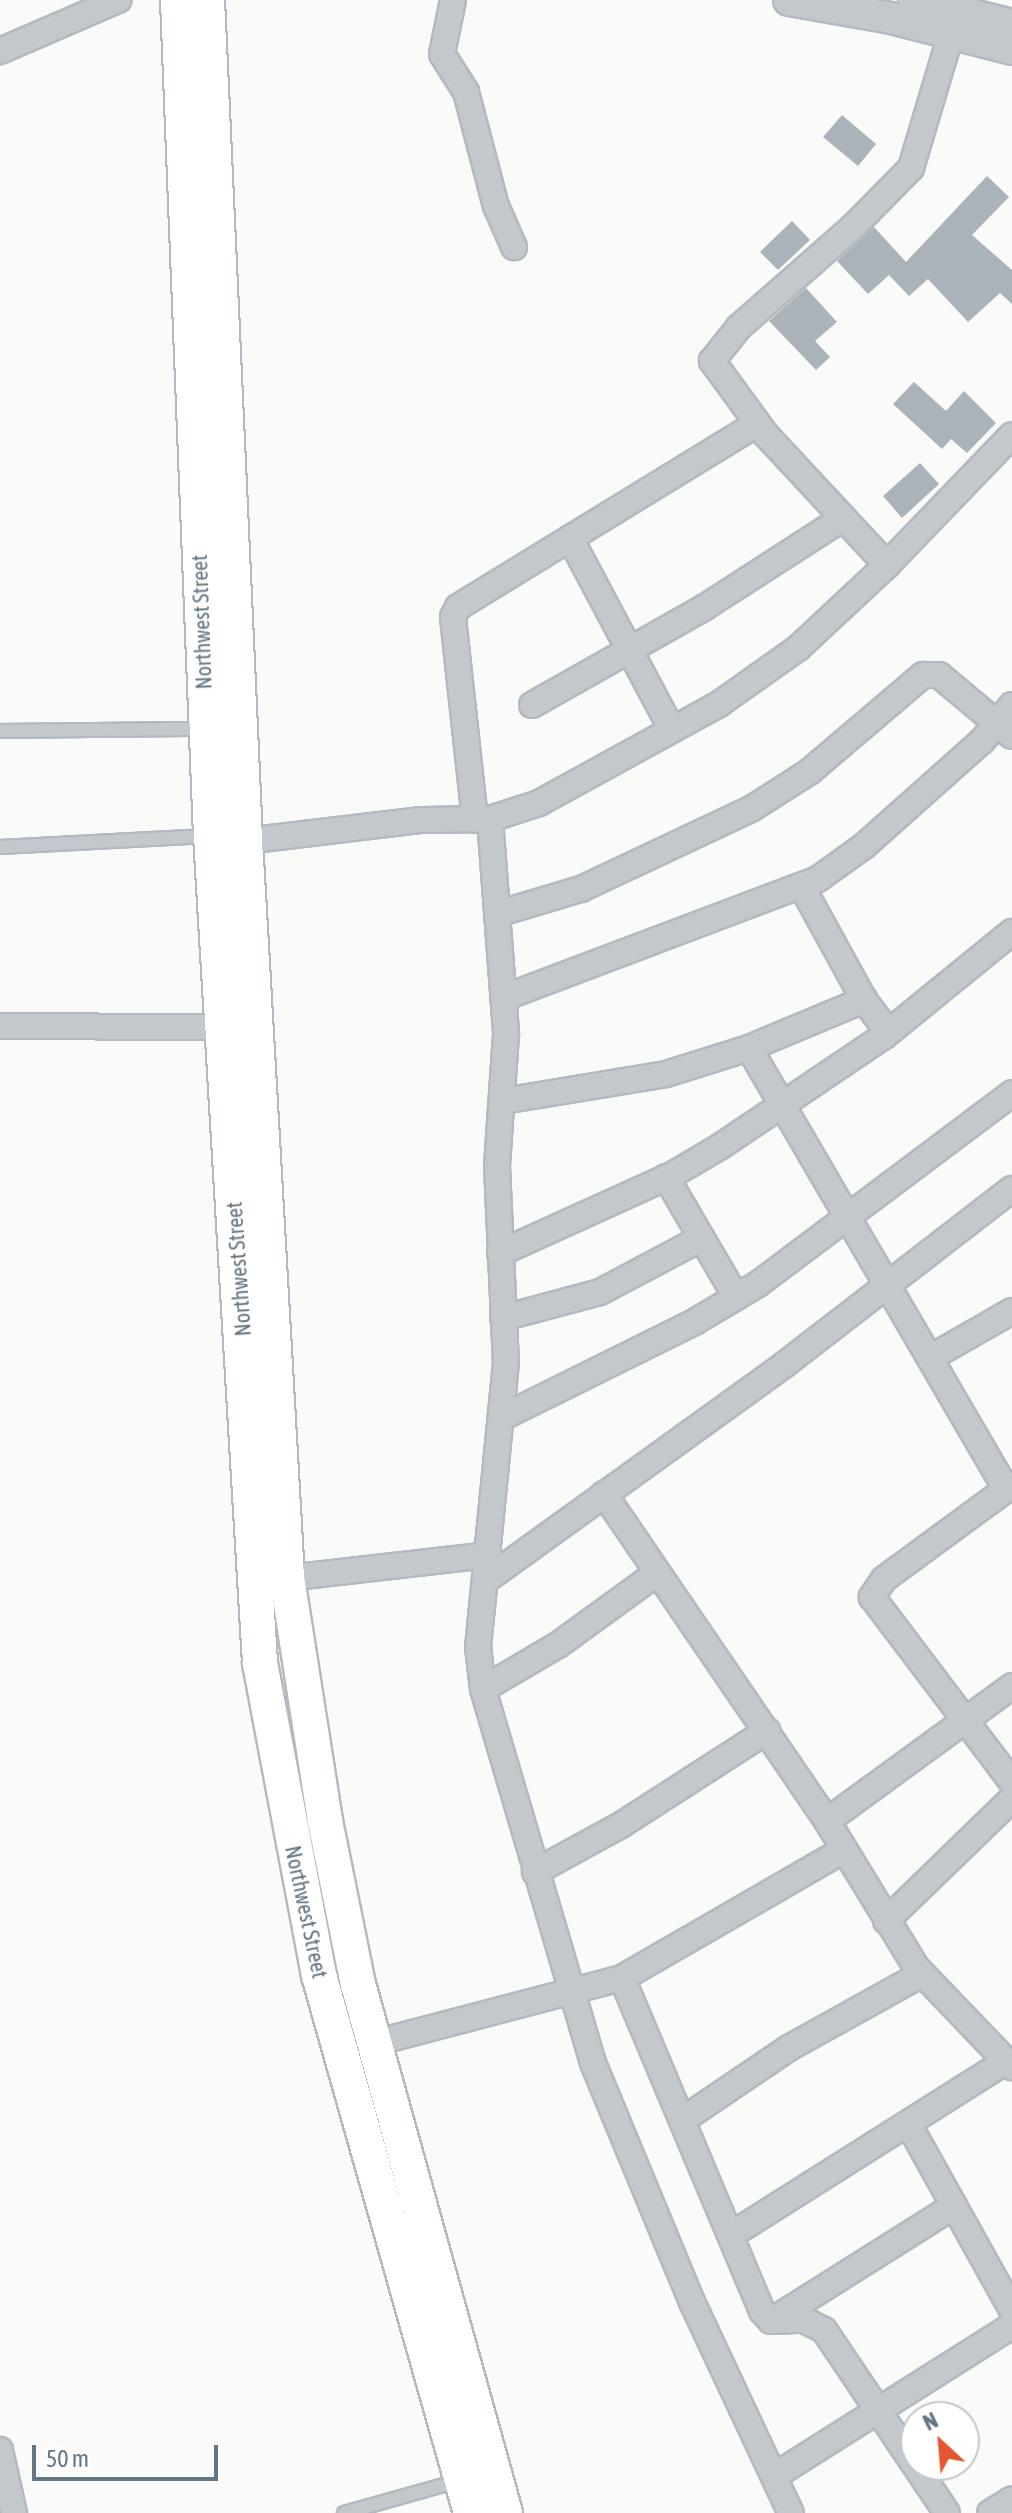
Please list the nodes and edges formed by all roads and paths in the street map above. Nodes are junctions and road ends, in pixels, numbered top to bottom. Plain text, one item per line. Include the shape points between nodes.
1 (118, 0) edge
2 (178, 0) edge
3 (207, 0) edge
4 (453, 0) edge
5 (789, 0) edge
6 (900, 6) edge
7 (1012, 25) edge
8 (951, 34) junction
9 (1012, 49) edge
10 (0, 51) edge
11 (514, 247) dead end
12 (757, 424) junction
13 (1012, 435) edge
14 (843, 518) junction
15 (570, 538) junction
16 (887, 565) junction
17 (630, 651) junction
18 (532, 705) dead end
19 (1008, 721) edge
20 (206, 729) junction
21 (672, 730) junction
22 (0, 731) edge
23 (483, 820) junction
24 (211, 835) junction
25 (245, 841) junction
26 (0, 847) edge
27 (802, 887) junction
28 (497, 914) junction
29 (1012, 932) edge
30 (503, 998) junction
31 (864, 1000) junction
32 (0, 1026) edge
33 (223, 1027) junction
34 (888, 1032) junction
35 (749, 1048) junction
36 (1012, 1093) edge
37 (503, 1101) junction
38 (783, 1106) junction
39 (666, 1177) junction
40 (1012, 1189) edge
41 (849, 1217) junction
42 (702, 1238) junction
43 (500, 1253) junction
44 (888, 1284) junction
45 (736, 1297) junction
46 (1012, 1311) edge
47 (503, 1318) junction
48 (930, 1358) junction
49 (503, 1417) junction
50 (1009, 1487) edge
51 (604, 1494) junction
52 (488, 1568) junction
53 (657, 1573) junction
54 (287, 1578) junction
55 (1012, 1686) edge
56 (483, 1689) junction
57 (967, 1721) junction
58 (767, 1731) junction
59 (1012, 1782) edge
60 (1012, 1799) edge
61 (827, 1821) junction
62 (844, 1850) junction
63 (535, 1872) junction
64 (886, 1921) junction
65 (922, 1974) junction
66 (622, 1978) junction
67 (571, 1995) junction
68 (374, 2043) junction
69 (1009, 2064) edge
70 (684, 2119) junction
71 (909, 2125) junction
72 (954, 2206) junction
73 (731, 2235) junction
74 (1009, 2299) edge
75 (771, 2321) junction
76 (1012, 2326) edge
77 (877, 2413) junction
78 (0, 2450) edge
79 (776, 2475) junction
80 (461, 2480) junction
81 (1012, 2499) edge
82 (14, 2513) edge
83 (344, 2513) edge
84 (471, 2513) edge
85 (505, 2513) edge
86 (791, 2513) edge
87 (947, 2513) edge
88 (990, 2513) edge

1 - 10 street
2 - 20 main road, Northwest Street
3 - 25 main road, Northwest Street
4 - 11 street via 442,54 466,92 496,206
5 - 6 street
6 - 7 street
6 - 8 street
8 - 9 street
8 - 12 street via 911,168 715,352 717,373
12 - 14 street
12 - 15 street
13 - 16 street
14 - 16 street
14 - 17 street
15 - 17 street
15 - 23 street via 470,599 453,617
16 - 21 street via 798,648
17 - 18 street
17 - 21 street
19 - 27 street via 864,846
19 - 28 street via 939,675 923,675 809,772 751,809 581,889
20 - 22 lane
20 - 24 main road, Northwest Street
21 - 23 street via 539,803
23 - 25 street via 422,820
23 - 28 street
24 - 26 lane
24 - 33 main road, Northwest Street
25 - 54 main road, Northwest Street
27 - 30 street
27 - 31 street
28 - 30 street
29 - 34 street
30 - 37 street
31 - 34 street
31 - 35 street
32 - 33 street
33 - 80 main road, Northwest Street via 260,1663 319,1975
34 - 38 street
35 - 37 street via 666,1074
35 - 38 street
36 - 41 street
37 - 43 street via 497,1166
38 - 39 street
38 - 41 street
39 - 42 street
39 - 43 street
40 - 44 street
41 - 44 street
41 - 45 street
42 - 45 street
42 - 47 street via 600,1292
43 - 47 street
44 - 48 street
44 - 51 street
45 - 49 street
46 - 48 street
47 - 49 street
48 - 50 street
49 - 52 street
50 - 57 street via 872,1590 872,1597
51 - 52 street
51 - 53 street
52 - 54 street
52 - 56 street via 478,1647
53 - 56 street via 558,1645
53 - 58 street
54 - 68 main road, Northwest Street via 325,1821
55 - 57 street
56 - 63 street
57 - 59 street
57 - 61 street
58 - 61 street
58 - 63 street via 621,1825
60 - 64 street
61 - 62 street
62 - 64 street
62 - 66 street
63 - 67 street
64 - 65 street
65 - 69 street
65 - 70 street via 789,2048
66 - 67 street
66 - 70 street
67 - 68 street
67 - 79 street via 638,2177
68 - 85 main road, Northwest Street
69 - 71 street
70 - 73 street
71 - 72 street
71 - 73 street
72 - 74 street
72 - 75 street
73 - 75 street
75 - 77 street via 804,2320 824,2330
76 - 77 street
77 - 79 street
77 - 87 street
78 - 82 street
79 - 86 street
80 - 83 lane
80 - 84 main road, Northwest Street
81 - 88 street

